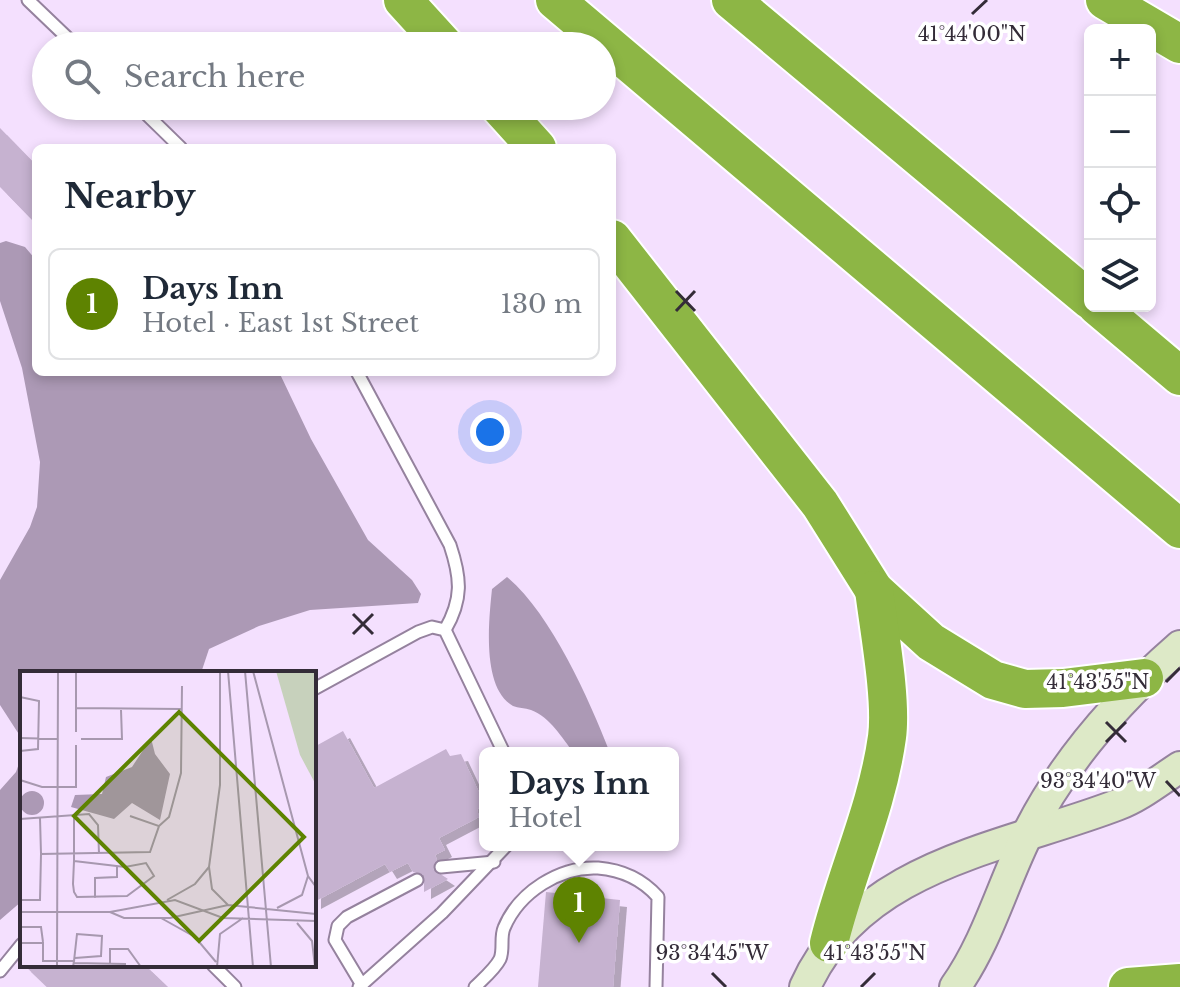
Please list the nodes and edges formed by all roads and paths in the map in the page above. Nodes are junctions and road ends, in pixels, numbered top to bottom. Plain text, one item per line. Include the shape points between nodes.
1 (28, 0) edge
2 (403, 0) edge
3 (555, 0) edge
4 (731, 0) edge
5 (1105, 0) edge
6 (61, 32) edge
7 (432, 32) edge
8 (593, 32) edge
9 (1180, 44) edge
10 (616, 52) edge
11 (152, 120) edge
12 (512, 120) edge
13 (177, 144) edge
14 (533, 144) edge
15 (616, 244) edge
16 (1084, 295) edge
17 (1104, 312) edge
18 (359, 376) edge
19 (1180, 376) edge
20 (1177, 526) edge
21 (874, 590) junction
22 (445, 630) junction
23 (1180, 646) edge
24 (1144, 678) junction
25 (316, 688) edge
26 (501, 747) edge
27 (1180, 767) edge
28 (1027, 835) junction
29 (502, 851) edge
30 (494, 862) junction
31 (441, 867) dead end
32 (417, 880) dead end
33 (829, 943) junction
34 (20, 946) edge
35 (215, 967) edge
36 (0, 971) edge
37 (1180, 983) edge
38 (360, 986) edge
39 (235, 987) edge
40 (475, 987) edge
41 (656, 987) edge
42 (805, 987) edge
43 (955, 987) edge
44 (1128, 987) edge

1 - 6 lane
2 - 7 highway
3 - 8 highway
4 - 16 highway
5 - 9 highway
10 - 20 highway
11 - 13 lane
12 - 14 highway
15 - 21 highway via 820,504
17 - 19 highway
18 - 22 lane via 460,573 461,596
21 - 24 highway via 931,642 993,680 1025,689
21 - 33 highway via 887,734 870,819 844,882
22 - 25 lane via 418,632
22 - 26 lane
23 - 24 main road
24 - 28 main road via 1067,765
27 - 28 main road via 1121,804
28 - 33 main road via 936,865 867,907
28 - 43 main road via 970,967
29 - 30 lane
30 - 31 lane
30 - 38 lane
32 - 38 lane via 338,926 335,940
33 - 42 main road
34 - 36 lane
35 - 39 lane
37 - 44 highway
40 - 41 lane via 501,958 503,929 516,910 558,872 598,868 623,872 658,897

